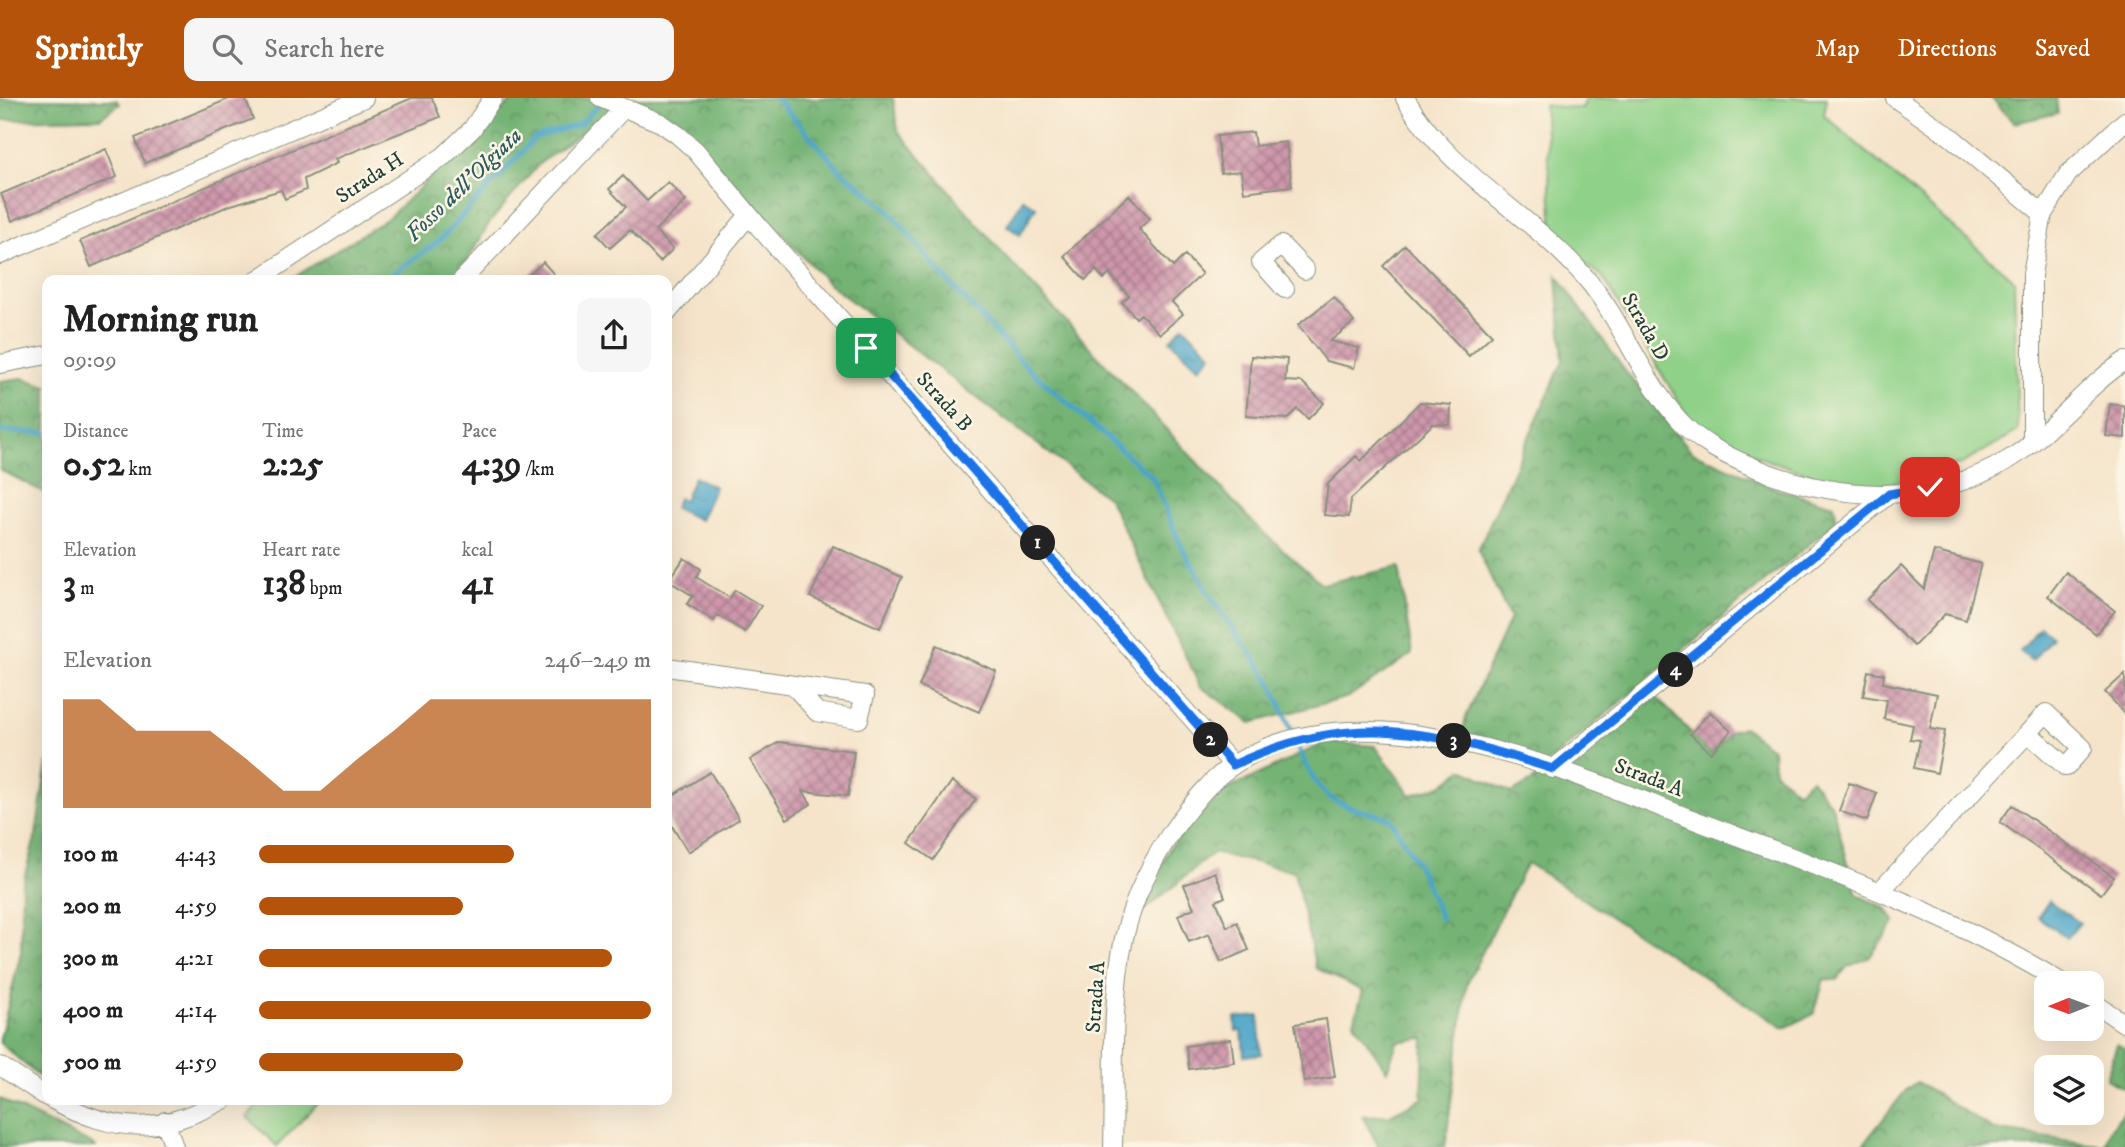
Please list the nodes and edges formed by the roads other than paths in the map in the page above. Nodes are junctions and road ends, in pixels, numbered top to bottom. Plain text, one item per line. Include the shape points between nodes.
1 (364, 98) edge
2 (493, 98) edge
3 (1405, 98) edge
4 (1895, 98) edge
5 (611, 103) edge
6 (2125, 121) edge
7 (2043, 214) junction
8 (749, 215) junction
9 (0, 255) edge
10 (1305, 270) dead end
11 (265, 275) edge
12 (466, 275) edge
13 (1285, 289) dead end
14 (672, 307) edge
15 (42, 356) edge
16 (2125, 361) edge
17 (0, 364) edge
18 (2032, 442) junction
19 (1889, 494) junction
20 (672, 668) edge
21 (793, 685) dead end
22 (2028, 733) dead end
23 (1233, 765) junction
24 (1553, 769) junction
25 (1880, 891) junction
26 (2042, 971) edge
27 (2104, 1010) edge
28 (2125, 1024) edge
29 (0, 1066) edge
30 (42, 1091) edge
31 (68, 1105) edge
32 (209, 1105) edge
33 (165, 1121) junction
34 (174, 1147) edge
35 (1113, 1147) edge

1 - 9 street
2 - 11 street, Strada H via 472,129 444,156
3 - 19 street, Strada D via 1455,158 1584,275 1666,404 1696,435 1729,457 1773,476 1840,494
4 - 7 street via 1951,137
5 - 8 street, Strada B via 678,135
5 - 12 street
6 - 7 street via 2068,174
7 - 18 street via 2032,274
8 - 14 street
8 - 23 street, Strada B
10 - 13 street via 1280,245 1261,262
15 - 17 street
16 - 18 street, Strada D
18 - 19 street, Strada D via 1989,471 1968,479
19 - 24 street, Strada D
20 - 21 street
22 - 25 street
23 - 24 street, Strada A via 1295,741 1357,729 1415,732
23 - 35 street, Strada A via 1194,803 1167,839 1132,911 1119,968
24 - 25 street, Strada A
25 - 26 street, Strada A via 1973,931
27 - 28 street
29 - 30 street
31 - 33 street via 102,1123 142,1126
32 - 33 street
33 - 34 street

